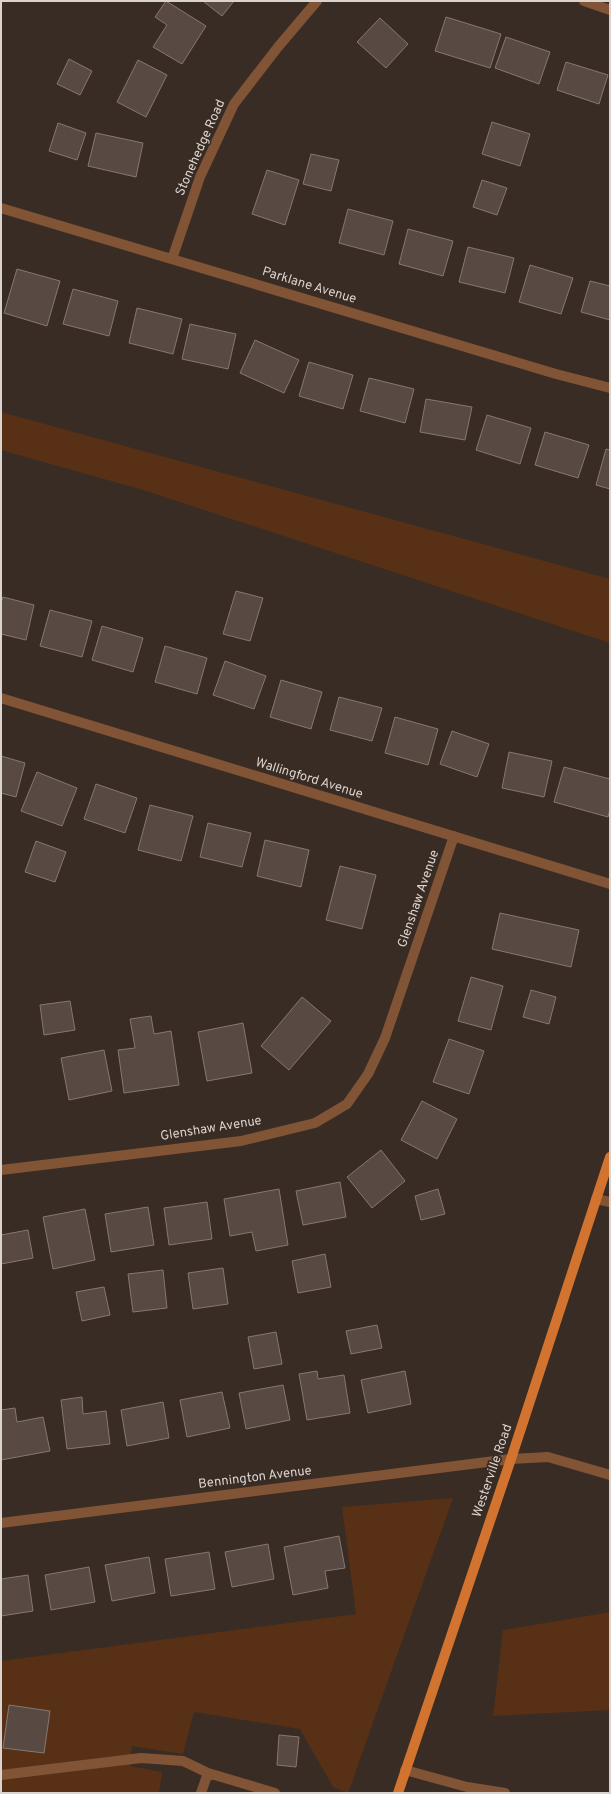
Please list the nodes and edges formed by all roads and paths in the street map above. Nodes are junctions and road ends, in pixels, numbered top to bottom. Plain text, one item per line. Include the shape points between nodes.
1 (317, 1) edge
2 (584, 1) edge
3 (610, 10) edge
4 (1, 208) edge
5 (172, 258) junction
6 (610, 388) edge
7 (1, 698) edge
8 (454, 836) junction
9 (610, 884) edge
10 (610, 1156) edge
11 (1, 1170) edge
12 (596, 1199) junction
13 (610, 1202) edge
14 (511, 1460) junction
15 (610, 1474) edge
16 (1, 1523) edge
17 (405, 1770) junction
18 (208, 1773) junction
19 (1, 1775) edge
20 (202, 1793) edge
21 (275, 1793) edge
22 (398, 1793) edge
23 (505, 1793) edge

1 - 5 street, Stonehedge Road via 234,104 200,177
2 - 3 street
4 - 5 street, Parklane Avenue
5 - 6 street, Parklane Avenue via 548,372
7 - 8 street, Wallingford Avenue
8 - 9 street, Wallingford Avenue
8 - 11 street, Glenshaw Avenue via 385,1038 368,1074 347,1104 315,1123 241,1141
10 - 12 main road, Westerville Road
12 - 13 street
12 - 14 main road, Westerville Road
14 - 15 street, Bennington Avenue via 548,1457
14 - 16 street, Bennington Avenue
14 - 17 main road, Westerville Road
17 - 22 main road, Westerville Road
17 - 23 street via 467,1787
18 - 19 street via 183,1761 141,1758
18 - 20 street
18 - 21 street

